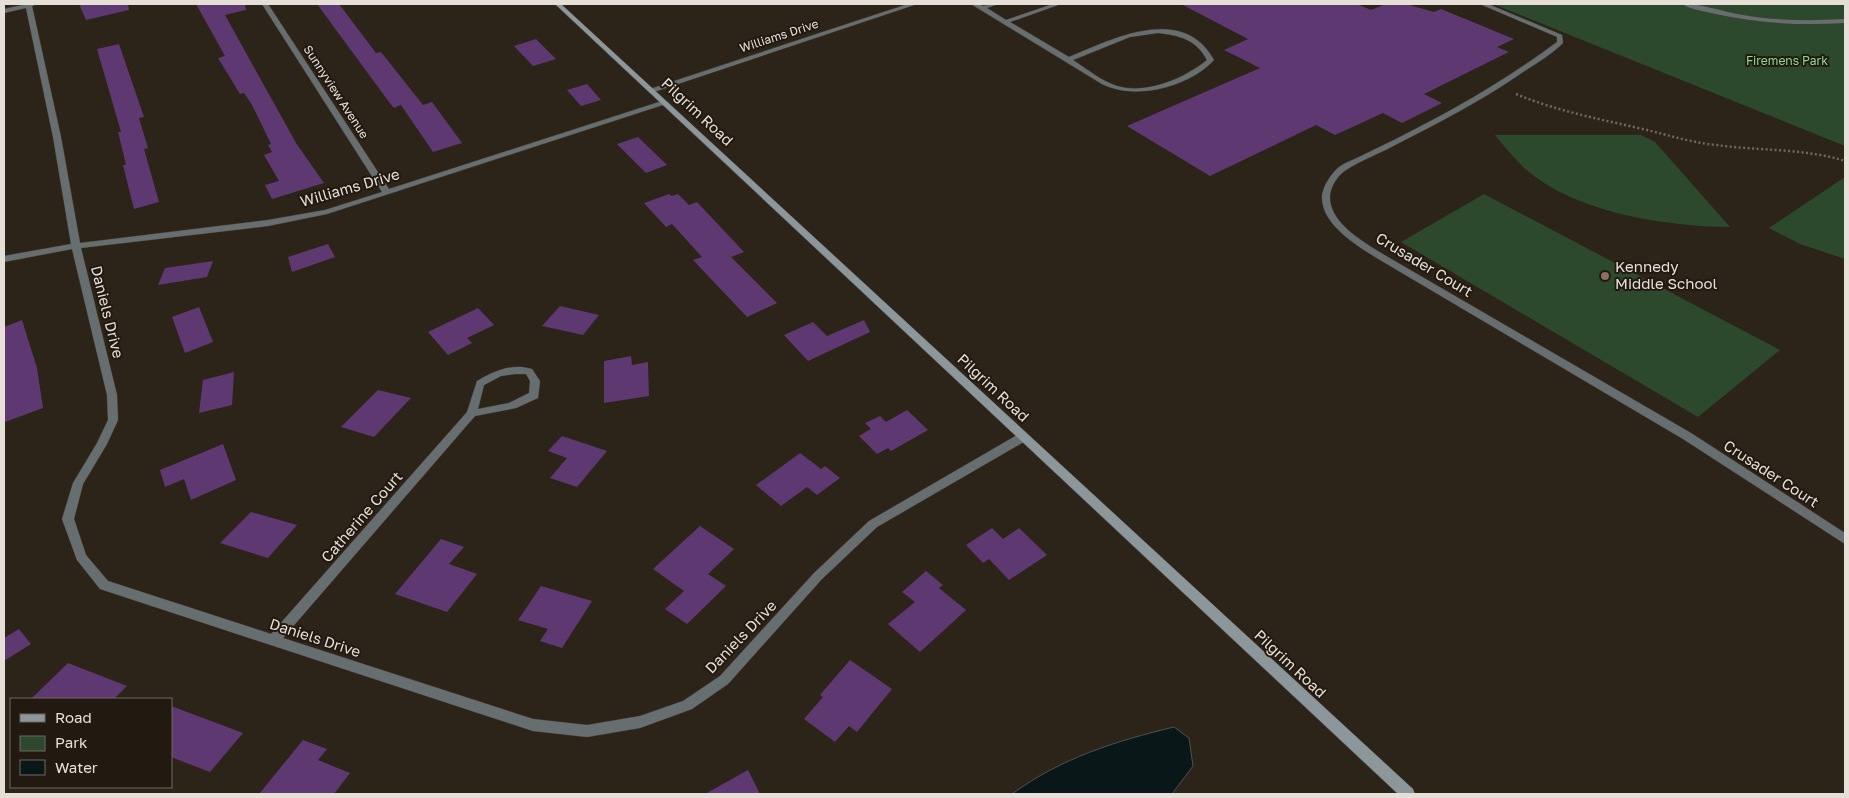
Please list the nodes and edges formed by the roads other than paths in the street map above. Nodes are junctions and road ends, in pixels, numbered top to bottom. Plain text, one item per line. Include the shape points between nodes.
1 (32, 4) edge
2 (265, 4) edge
3 (558, 4) edge
4 (914, 4) edge
5 (974, 4) edge
6 (996, 4) edge
7 (1058, 4) edge
8 (1483, 4) edge
9 (1684, 4) edge
10 (982, 8) junction
11 (4, 11) edge
12 (1845, 21) edge
13 (1005, 22) junction
14 (1068, 60) junction
15 (651, 90) junction
16 (665, 103) junction
17 (387, 193) junction
18 (76, 246) junction
19 (4, 259) edge
20 (472, 412) junction
21 (1023, 437) junction
22 (1845, 539) edge
23 (274, 640) junction
24 (1408, 794) edge

1 - 11 street
1 - 18 street, Daniels Drive
2 - 17 street, Sunnyview Avenue
3 - 15 street, Pilgrim Road
4 - 15 street, Williams Drive
5 - 10 street
6 - 10 street
7 - 13 street
8 - 22 street, Crusader Court via 1560,36 1560,43 1457,110 1342,169 1331,178 1326,197 1330,215 1347,235 1378,255 1686,436
9 - 12 street via 1768,22
10 - 13 street
13 - 14 street
14 - 14 street via 1115,88 1130,90 1154,88 1173,81 1204,67 1211,60 1208,51 1186,36 1155,32 1137,33
15 - 16 street, Pilgrim Road
16 - 17 street, Williams Drive
16 - 21 street, Pilgrim Road
17 - 18 street, Williams Drive via 328,212 268,223
18 - 19 street, Williams Drive
18 - 23 street, Daniels Drive via 112,395 113,420 78,483 68,519 81,557 104,585
20 - 20 street, Catherine Court via 521,404 534,395 535,381 529,371 514,369 497,373 480,383
20 - 23 street, Catherine Court
21 - 23 street, Daniels Drive via 873,524 818,576 724,680 687,705 640,722 588,731 533,725
21 - 24 street, Pilgrim Road

